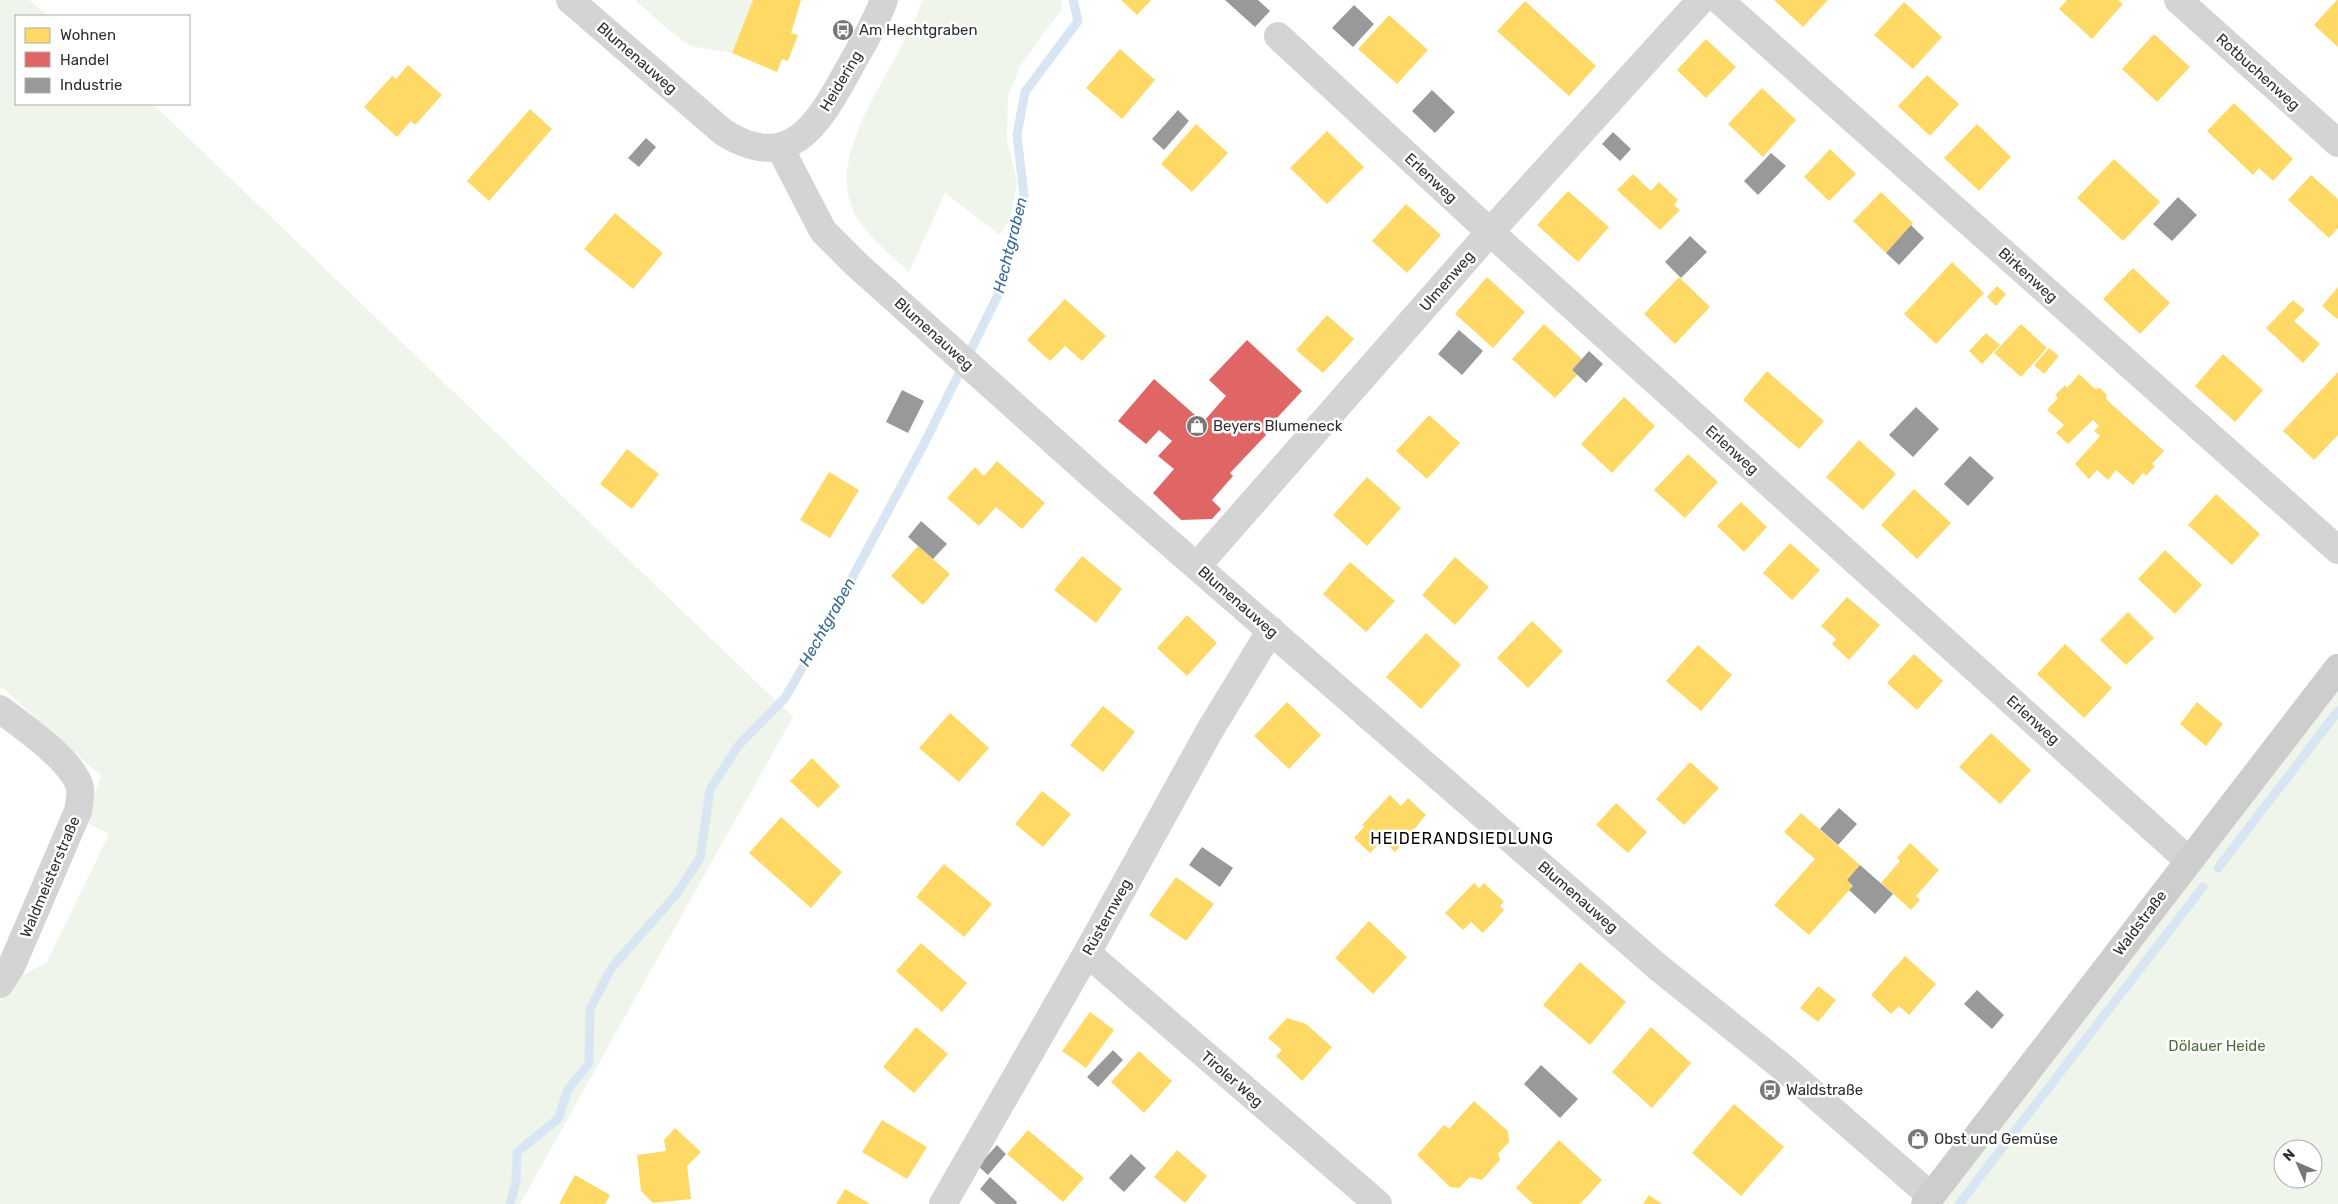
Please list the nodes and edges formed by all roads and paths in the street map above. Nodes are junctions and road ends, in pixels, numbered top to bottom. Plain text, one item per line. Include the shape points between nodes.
1 (570, 0) edge
2 (884, 0) edge
3 (1701, 0) edge
4 (1719, 0) edge
5 (2178, 0) edge
6 (1278, 36) dead end
7 (2338, 143) edge
8 (780, 148) junction
9 (1490, 232) junction
10 (2338, 550) edge
11 (1197, 566) junction
12 (1271, 630) junction
13 (2338, 668) edge
14 (0, 709) edge
15 (2188, 860) junction
16 (1087, 953) junction
17 (0, 984) edge
18 (1928, 1200) edge
19 (943, 1204) edge
20 (1378, 1204) edge

1 - 8 street, Blumenauweg via 722,132 746,144
2 - 8 street, Heidering via 832,100 802,137
3 - 9 street, Ulmenweg
4 - 10 street, Birkenweg
5 - 7 street, Rotbuchenweg
6 - 9 street, Erlenweg
8 - 11 street, Blumenauweg via 823,231 952,351
9 - 11 street, Ulmenweg
9 - 15 street, Erlenweg
11 - 12 street, Blumenauweg
12 - 16 street, Rüsternweg via 1210,730
12 - 18 street, Blumenauweg via 1659,968 1785,1069
13 - 15 main road, Waldstraße
14 - 17 street, Waldmeisterstraße via 52,750 76,775 80,789 78,811
15 - 18 main road, Waldstraße
16 - 19 street, Rüsternweg
16 - 20 street, Tiroler Weg

